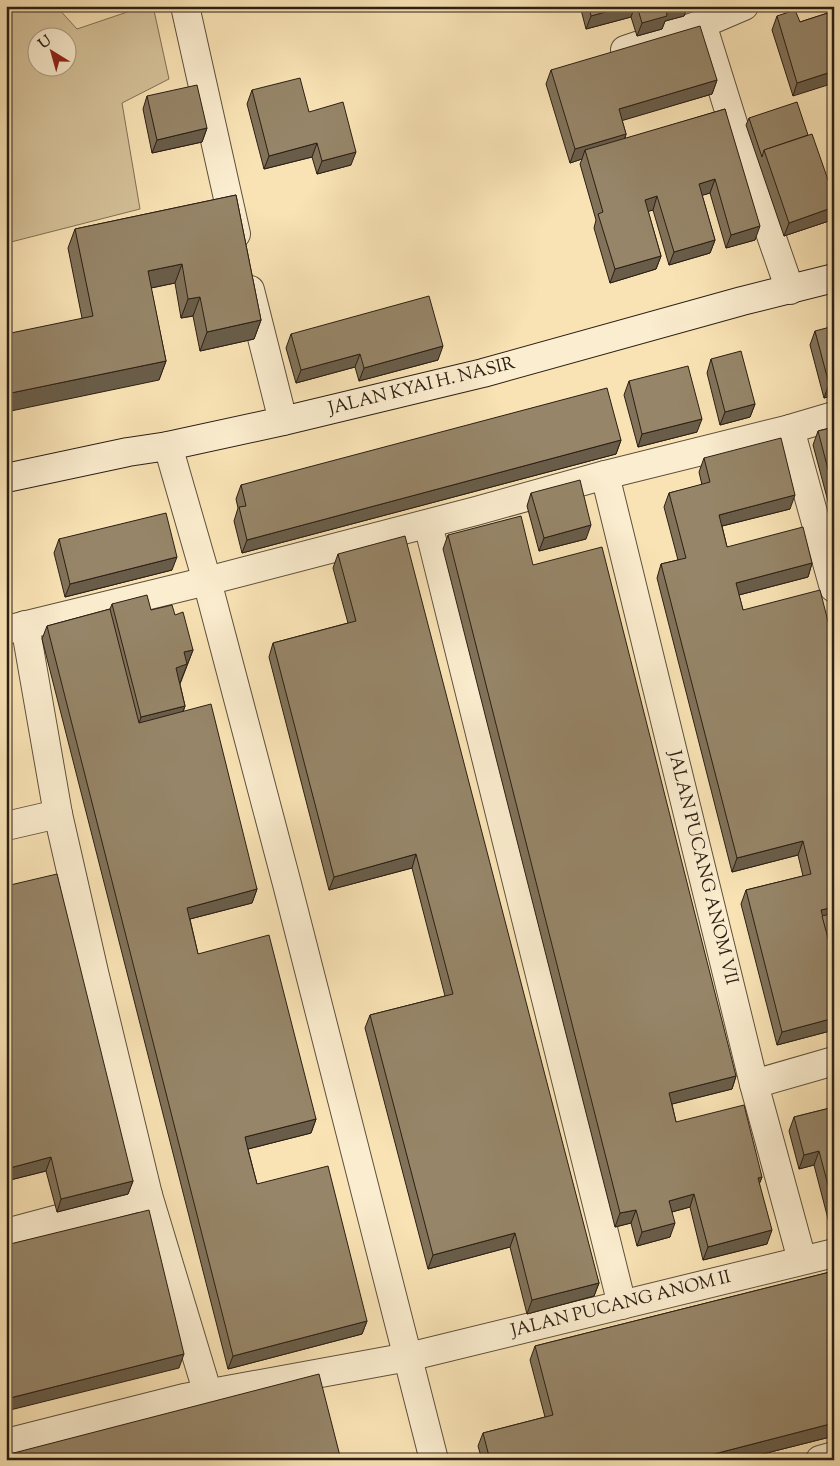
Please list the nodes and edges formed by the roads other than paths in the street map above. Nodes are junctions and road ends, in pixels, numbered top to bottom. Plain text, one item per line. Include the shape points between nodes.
1 (185, 6) edge
2 (744, 6) edge
3 (702, 24) junction
4 (604, 57) edge
5 (834, 278) edge
6 (790, 290) junction
7 (834, 416) edge
8 (283, 421) junction
9 (790, 429) junction
10 (168, 446) junction
11 (605, 475) junction
12 (6, 478) edge
13 (428, 524) junction
14 (207, 582) junction
15 (834, 588) edge
16 (16, 628) edge
17 (58, 814) junction
18 (6, 826) edge
19 (834, 1061) edge
20 (754, 1084) junction
21 (148, 1196) junction
22 (6, 1233) edge
23 (834, 1253) edge
24 (802, 1260) junction
25 (622, 1305) junction
26 (408, 1357) junction
27 (208, 1394) junction
28 (6, 1442) edge
29 (834, 1456) edge
30 (434, 1460) edge
31 (820, 1460) edge

1 - 8 street via 243,265
2 - 3 street
3 - 4 street
3 - 6 street
5 - 6 street, JALAN KYAI H. NASIR
6 - 8 street, JALAN KYAI H. NASIR via 483,373
7 - 9 street
8 - 10 street, JALAN KYAI H. NASIR
9 - 11 street
9 - 15 street
10 - 12 street, JALAN KYAI H. NASIR
10 - 14 street
11 - 13 street
11 - 20 street, JALAN PUCANG ANOM VII
13 - 14 street
13 - 25 street
14 - 16 street
14 - 26 street
16 - 17 street
17 - 18 street
17 - 21 street
19 - 20 street
20 - 24 street, JALAN PUCANG ANOM VII
21 - 22 street
21 - 27 street
23 - 24 street, JALAN PUCANG ANOM II
24 - 25 street, JALAN PUCANG ANOM II
25 - 26 street, JALAN PUCANG ANOM II
26 - 27 street, JALAN PUCANG ANOM II
26 - 30 street
27 - 28 street, JALAN PUCANG ANOM II
29 - 31 street

